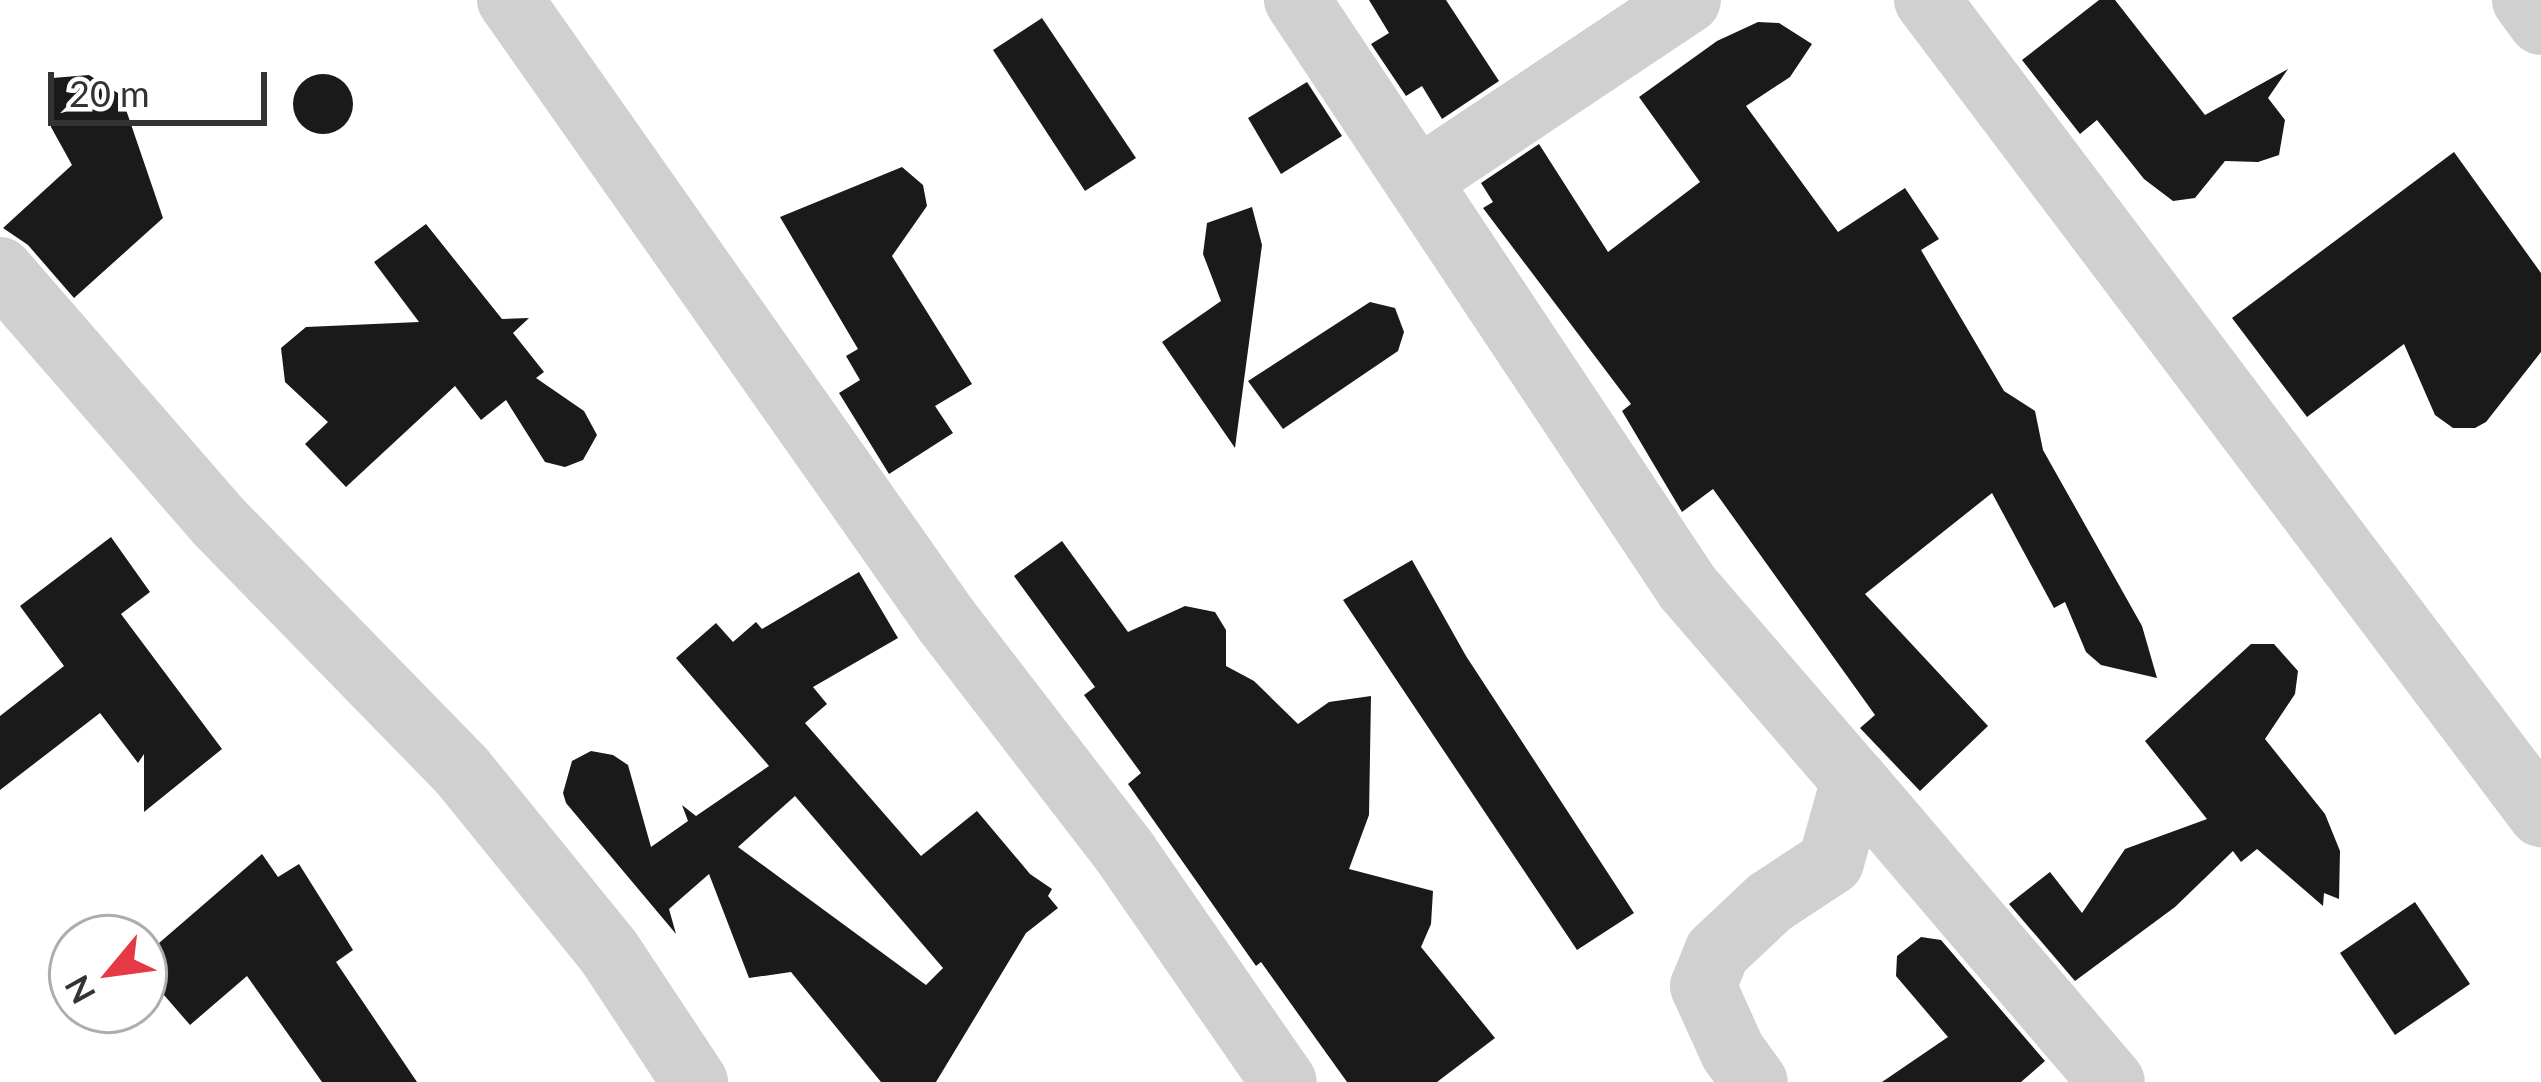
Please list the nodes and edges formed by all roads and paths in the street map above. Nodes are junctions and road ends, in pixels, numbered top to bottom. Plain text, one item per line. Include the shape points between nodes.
1 (510, 0) edge
2 (1297, 0) edge
3 (1688, 0) edge
4 (1927, 0) edge
5 (2525, 0) edge
6 (2541, 22) edge
7 (1420, 178) junction
8 (0, 270) edge
9 (1854, 780) junction
10 (2541, 814) edge
11 (695, 1082) edge
12 (1284, 1082) edge
13 (1755, 1082) edge
14 (2112, 1082) edge

1 - 12 street via 946,620 1126,854
2 - 7 street
3 - 7 street
4 - 10 street
5 - 6 street
7 - 9 street via 1688,588
8 - 11 street via 220,523 462,770 609,952
9 - 13 street via 1831,862 1770,902 1717,952 1703,986
9 - 14 street

